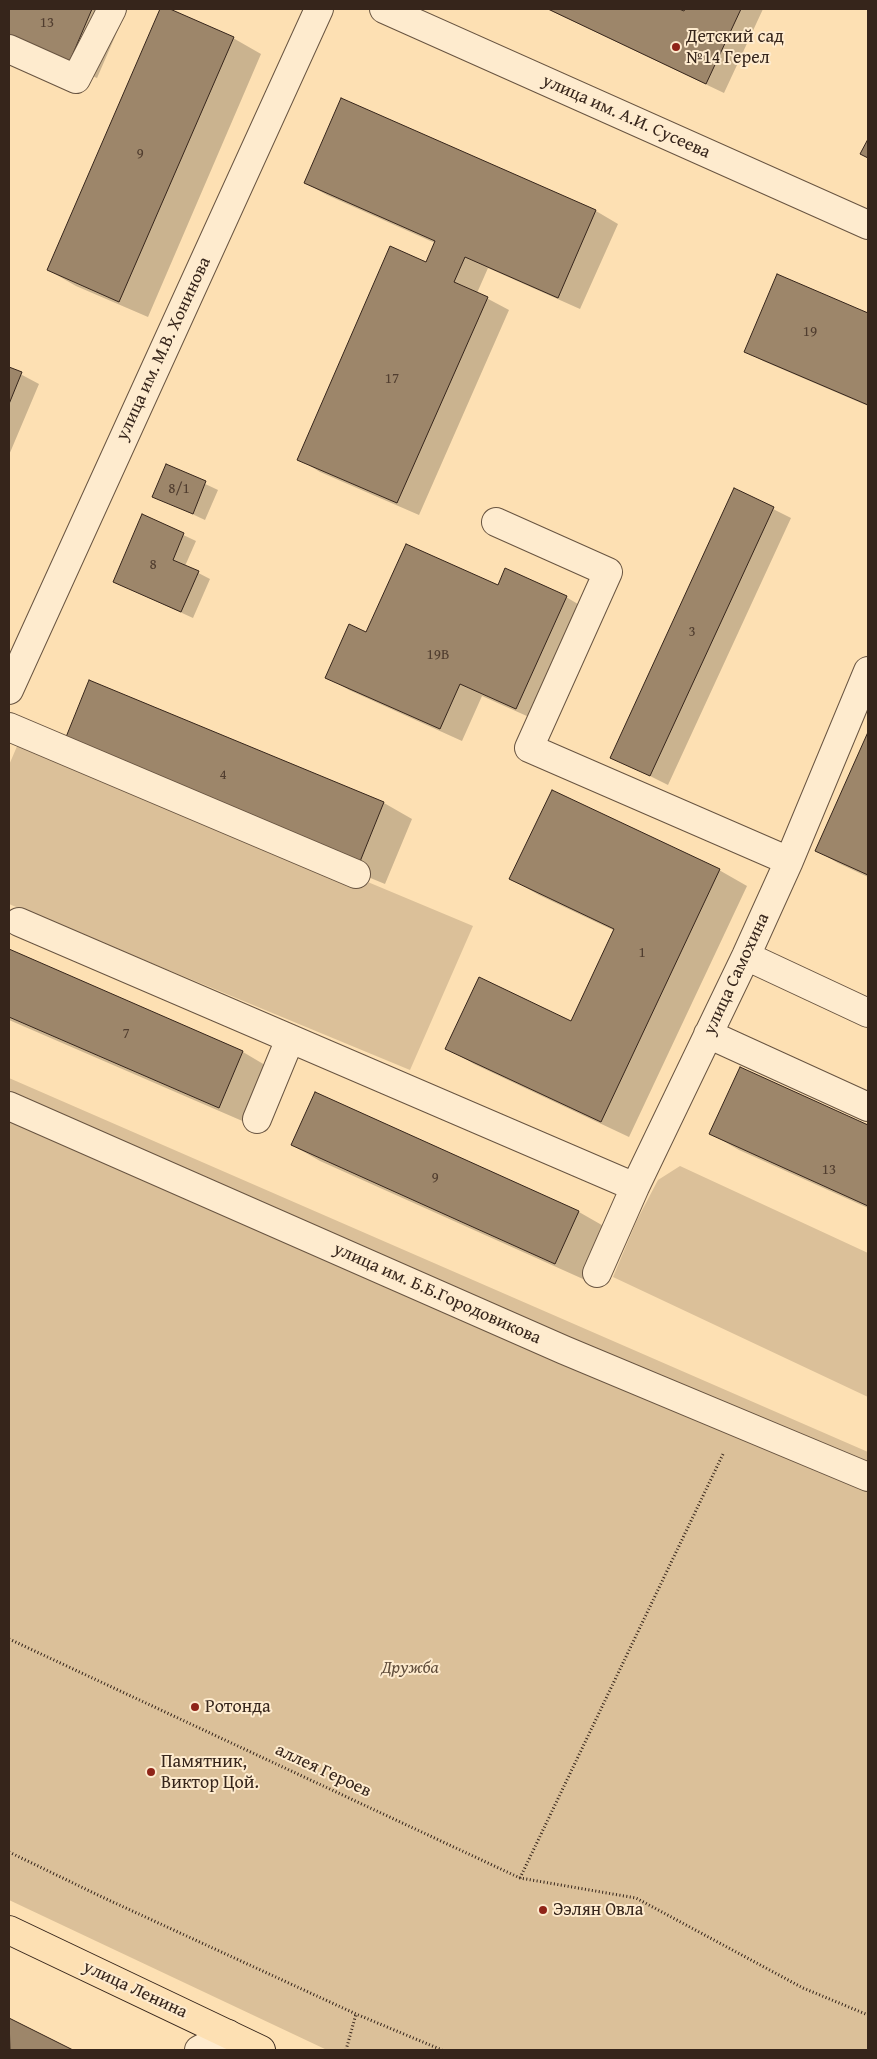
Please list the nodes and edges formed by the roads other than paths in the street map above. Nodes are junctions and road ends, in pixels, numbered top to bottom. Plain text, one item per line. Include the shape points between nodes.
1 (112, 9) edge
2 (319, 9) edge
3 (384, 9) edge
4 (9, 49) edge
5 (868, 226) edge
6 (496, 522) dead end
7 (868, 672) edge
8 (9, 690) edge
9 (9, 727) edge
10 (789, 861) junction
11 (356, 874) dead end
12 (19, 922) dead end
13 (746, 956) junction
14 (868, 1014) edge
15 (708, 1034) junction
16 (290, 1039) junction
17 (9, 1106) edge
18 (868, 1107) edge
19 (257, 1119) dead end
20 (635, 1187) junction
21 (597, 1273) dead end
22 (868, 1477) edge
23 (9, 1930) edge
24 (228, 2034) junction
25 (199, 2050) edge
26 (261, 2050) edge

1 - 4 street via 76,79
2 - 8 street, улица им. М.В. Хонинова
3 - 5 street, улица им. А.И. Сусеева
6 - 10 street via 608,572 529,748
7 - 10 street, улица Самохина
9 - 11 street
10 - 13 street, улица Самохина
12 - 16 street
13 - 14 street
13 - 15 street, улица Самохина
15 - 18 street
15 - 20 street, улица Самохина
16 - 19 street
16 - 20 street
17 - 22 street, улица им. Б.Б.Городовикова via 564,1350
20 - 21 street, улица Самохина
23 - 24 main road, улица Ленина
24 - 25 street
24 - 26 main road, улица Ленина

